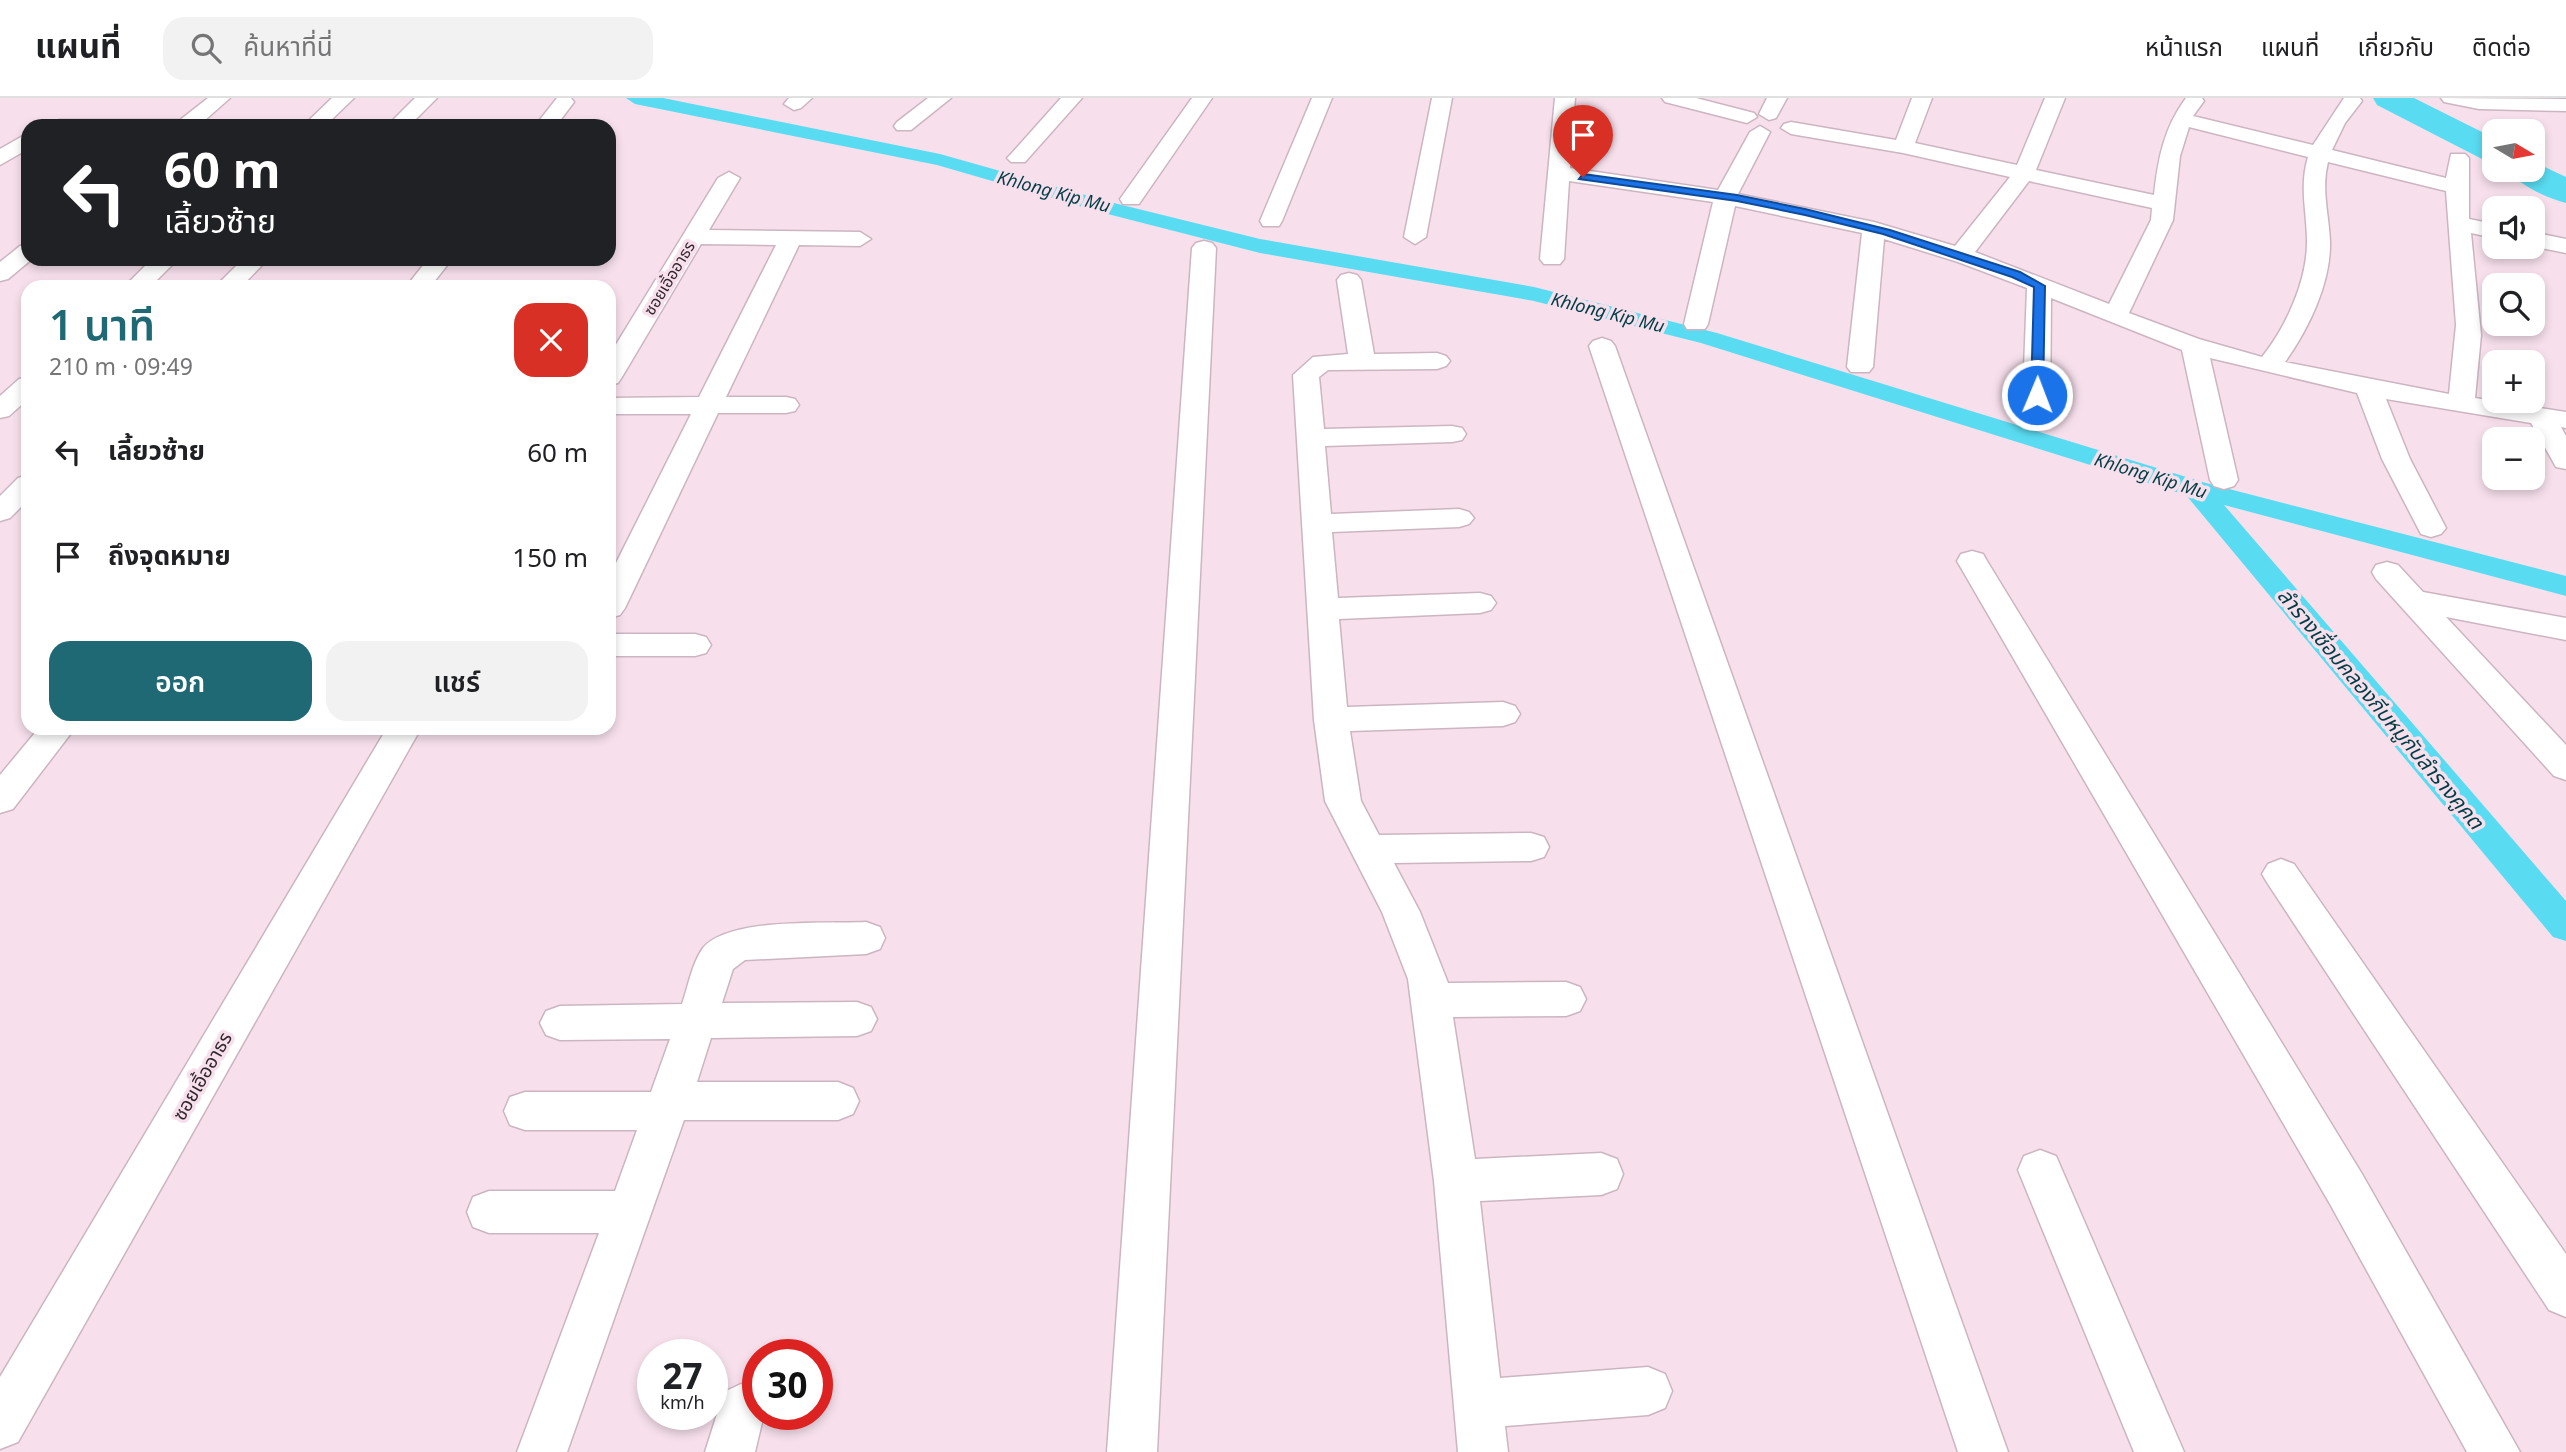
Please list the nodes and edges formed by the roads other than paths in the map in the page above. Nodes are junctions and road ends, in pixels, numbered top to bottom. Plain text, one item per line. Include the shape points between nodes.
1 (220, 98) edge
2 (344, 98) edge
3 (427, 98) edge
4 (941, 98) edge
5 (1073, 98) edge
6 (1202, 98) edge
7 (1322, 98) edge
8 (1442, 98) edge
9 (1565, 98) edge
10 (1672, 98) edge
11 (1922, 98) edge
12 (2055, 98) edge
13 (2196, 98) edge
14 (2451, 98) edge
15 (2352, 101) dead end
16 (564, 102) dead end
17 (2566, 105) edge
18 (1763, 115) edge
19 (194, 119) edge
20 (321, 119) edge
21 (404, 119) edge
22 (551, 119) edge
23 (2181, 119) junction
24 (904, 126) dead end
25 (21, 144) edge
26 (1903, 147) junction
27 (2319, 154) junction
28 (1018, 158) dead end
29 (2458, 158) dead end
30 (0, 159) edge
31 (1559, 173) junction
32 (2024, 173) junction
33 (729, 178) dead end
34 (2455, 187) junction
35 (1726, 196) junction
36 (1131, 199) dead end
37 (2165, 204) junction
38 (1271, 221) dead end
39 (2459, 224) junction
40 (1874, 229) junction
41 (2482, 229) edge
42 (693, 237) junction
43 (1415, 237) dead end
44 (791, 238) junction
45 (860, 239) dead end
46 (2545, 242) edge
47 (0, 246) edge
48 (2566, 246) edge
49 (21, 248) edge
50 (1204, 248) dead end
51 (21, 255) edge
52 (1961, 255) junction
53 (1552, 259) dead end
54 (158, 266) edge
55 (249, 266) edge
56 (434, 266) edge
57 (0, 274) edge
58 (144, 280) edge
59 (235, 280) edge
60 (424, 280) edge
61 (1349, 280) dead end
62 (2039, 286) junction
63 (2116, 315) junction
64 (1696, 324) dead end
65 (2193, 345) junction
66 (1602, 346) dead end
67 (1362, 361) junction
68 (1437, 361) dead end
69 (616, 365) edge
70 (2270, 365) junction
71 (1860, 367) dead end
72 (2368, 387) junction
73 (21, 391) edge
74 (786, 405) dead end
75 (2460, 405) junction
76 (616, 406) edge
77 (706, 406) junction
78 (1, 409) edge
79 (2554, 418) edge
80 (2036, 422) dead end
81 (1451, 434) dead end
82 (1310, 438) junction
83 (2566, 461) edge
84 (2224, 480) dead end
85 (21, 491) edge
86 (0, 512) edge
87 (1460, 518) dead end
88 (1317, 524) junction
89 (2431, 528) dead end
90 (1972, 561) dead end
91 (2387, 572) dead end
92 (616, 593) edge
93 (2413, 600) junction
94 (1480, 603) dead end
95 (1323, 609) junction
96 (2566, 629) edge
97 (616, 645) edge
98 (695, 645) dead end
99 (1503, 714) dead end
100 (1331, 720) junction
101 (52, 735) edge
102 (400, 735) edge
103 (2566, 767) edge
104 (0, 800) edge
105 (1531, 847) dead end
106 (1366, 849) junction
107 (2281, 874) dead end
108 (866, 938) dead end
109 (1566, 999) dead end
110 (1431, 1000) junction
111 (857, 1019) dead end
112 (559, 1023) dead end
113 (695, 1023) junction
114 (838, 1101) dead end
115 (667, 1106) junction
116 (524, 1111) dead end
117 (2040, 1170) dead end
118 (1601, 1174) dead end
119 (1456, 1181) junction
120 (489, 1212) dead end
121 (629, 1212) junction
122 (2566, 1294) edge
123 (1648, 1391) dead end
124 (1478, 1404) junction
125 (0, 1424) edge
126 (542, 1452) edge
127 (1132, 1452) edge
128 (1483, 1452) edge
129 (1983, 1452) edge
130 (2159, 1452) edge
131 (2495, 1452) edge

1 - 19 street
2 - 20 street
3 - 21 street
4 - 24 street
5 - 28 street
6 - 36 street
7 - 38 street
8 - 43 street
9 - 31 street
10 - 18 street
11 - 26 street
12 - 32 street
13 - 23 street
14 - 17 street
15 - 27 street
16 - 22 street
18 - 26 street via 1787,120 1791,128
18 - 35 street
23 - 27 street
23 - 37 street via 2169,156
25 - 30 street
26 - 32 street
27 - 34 street
27 - 70 street via 2313,197 2318,252 2306,298
29 - 34 street
31 - 35 street
31 - 53 street
32 - 37 street
32 - 52 street
33 - 42 street, ซอยเอิ้ออาธร
34 - 39 street
35 - 40 street
35 - 64 street
37 - 63 street
39 - 41 street
39 - 75 street via 2468,328
40 - 52 street
40 - 71 street
42 - 44 street
42 - 69 street, ซอยเอิ้ออาธร
44 - 45 street
44 - 77 street
46 - 48 street
47 - 49 street
50 - 127 street
51 - 57 street
52 - 62 street
54 - 58 street
55 - 59 street
56 - 60 street
61 - 67 street
62 - 63 street
62 - 80 street
63 - 65 street
65 - 70 street
65 - 84 street
66 - 129 street
67 - 68 street
67 - 82 street via 1322,362 1306,375
70 - 72 street
72 - 75 street
72 - 89 street via 2396,459
73 - 78 street
74 - 77 street
75 - 79 street
76 - 77 street
77 - 92 street
79 - 83 street
81 - 82 street
82 - 88 street
85 - 86 street
87 - 88 street
88 - 95 street
90 - 131 street via 2346,1189
91 - 93 street
93 - 96 street
93 - 103 street
94 - 95 street
95 - 100 street
97 - 98 street
99 - 100 street
100 - 106 street via 1343,801
101 - 104 street
102 - 125 street, ซอยเอิ้ออาธร
105 - 106 street
106 - 110 street via 1401,912 1428,979
107 - 122 street
108 - 113 street via 742,944 727,950 716,961
109 - 110 street
110 - 119 street
111 - 113 street
112 - 113 street
113 - 115 street
114 - 115 street
115 - 116 street
115 - 121 street
117 - 130 street
118 - 119 street
119 - 124 street
120 - 121 street
121 - 126 street
123 - 124 street
124 - 128 street

